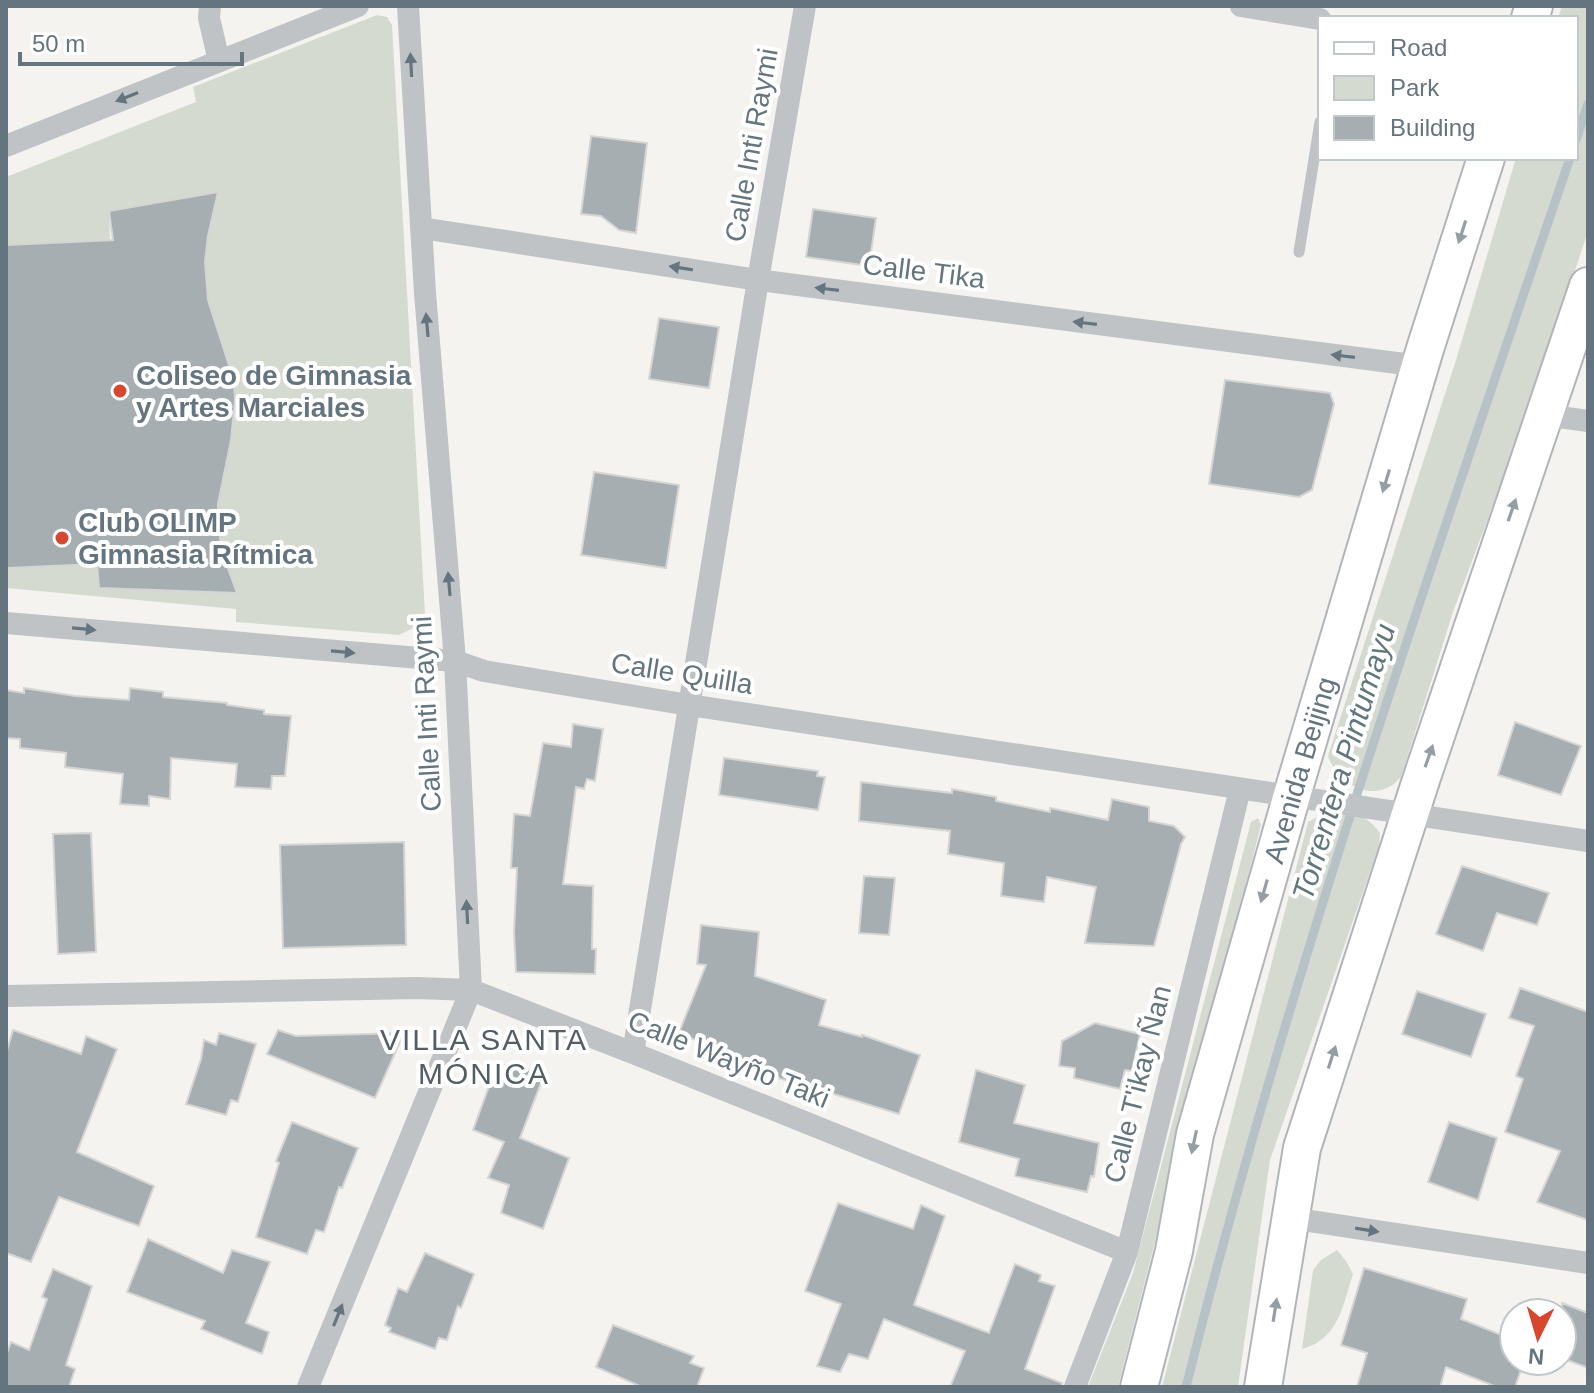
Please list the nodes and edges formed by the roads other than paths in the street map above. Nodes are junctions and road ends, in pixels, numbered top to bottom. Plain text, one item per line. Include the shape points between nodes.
1 (210, 6) edge
2 (358, 6) edge
3 (408, 6) edge
4 (805, 6) edge
5 (1241, 6) edge
6 (1318, 19) edge
7 (219, 61) junction
8 (1318, 134) edge
9 (6, 146) edge
10 (1485, 160) edge
11 (421, 228) junction
12 (1299, 252) dead end
13 (758, 280) junction
14 (1588, 286) edge
15 (1420, 366) junction
16 (1545, 415) junction
17 (1588, 421) edge
18 (6, 623) edge
19 (455, 661) junction
20 (689, 705) junction
21 (1240, 789) junction
22 (1292, 795) junction
23 (1411, 814) junction
24 (1588, 841) edge
25 (471, 990) junction
26 (6, 996) edge
27 (633, 1053) junction
28 (1290, 1218) junction
29 (1127, 1252) junction
30 (1588, 1263) edge
31 (308, 1387) edge
32 (1075, 1387) edge
33 (1139, 1387) edge
34 (1263, 1387) edge

1 - 7 street
2 - 7 street
11 -> 3 street, Calle Inti Raymi
4 - 13 street, Calle Inti Raymi
5 - 6 street
7 -> 9 street
8 - 12 lane
10 -> 15 main road, Avenida Beijing
13 -> 11 street, Calle Tika
19 -> 11 street, Calle Inti Raymi
15 -> 13 street, Calle Tika
13 - 20 street, Calle Inti Raymi
14 - 16 main road
15 -> 22 main road, Avenida Beijing
16 - 17 street
23 -> 16 main road
18 -> 19 street, Calle Quilla
19 - 20 street, Calle Quilla via 484,671
25 -> 19 street, Calle Inti Raymi
20 - 21 street, Calle Quilla
20 - 27 street, Calle Inti Raymi
21 - 22 street, Calle Quilla
21 - 29 street, Calle T'ikay Ñan
22 - 23 street, Calle Quilla
22 -> 33 main road, Avenida Beijing via 1195,1134 1174,1251
23 - 24 street, Calle Quilla
28 -> 23 main road via 1302,1148
25 - 26 street, Calle Wayño Taki
25 - 27 street, Calle Wayño Taki
31 -> 25 street, Calle Inti Raymi
27 - 29 street, Calle Wayño Taki
28 -> 30 street
34 -> 28 main road
29 - 32 street, Calle T'ikay Ñan

